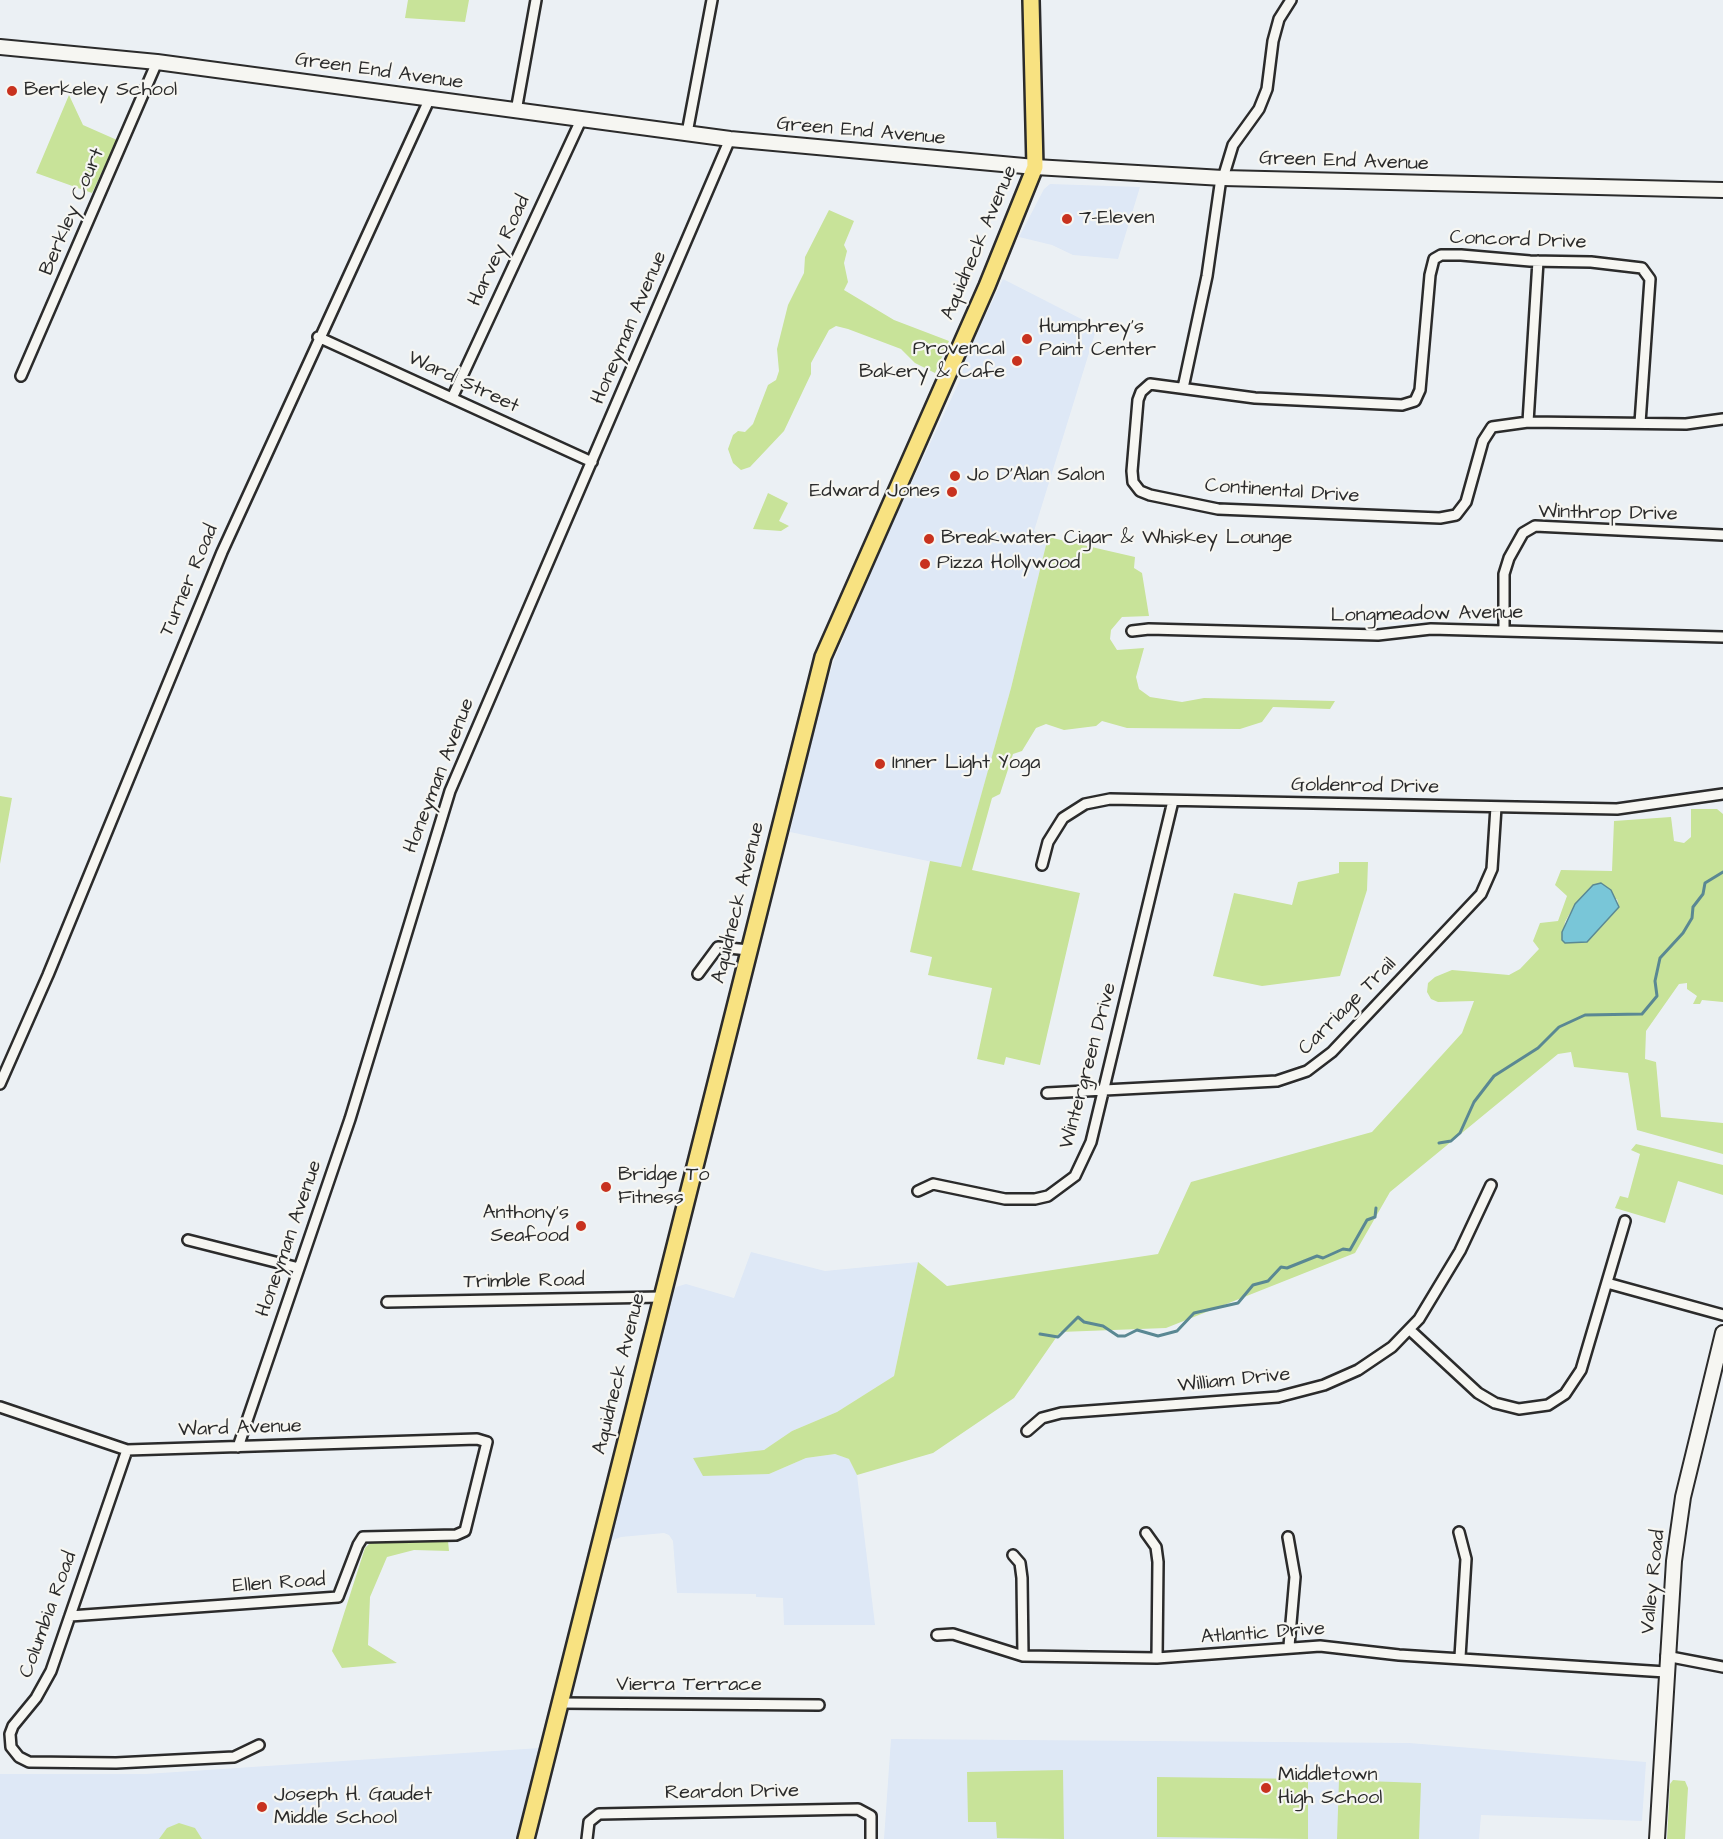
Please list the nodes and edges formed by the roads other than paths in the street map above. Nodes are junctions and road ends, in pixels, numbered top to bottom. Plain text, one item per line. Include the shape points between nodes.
1 (536, 0) edge
2 (712, 0) edge
3 (1031, 0) edge
4 (1291, 0) edge
5 (0, 47) edge
6 (157, 62) junction
7 (430, 99) junction
8 (516, 111) junction
9 (581, 120) junction
10 (687, 133) junction
11 (730, 139) junction
12 (1035, 167) junction
13 (1222, 178) junction
14 (1723, 190) edge
15 (1538, 261) junction
16 (318, 337) junction
17 (21, 376) dead end
18 (1183, 388) junction
19 (452, 398) junction
20 (1723, 419) edge
21 (1528, 422) junction
22 (1640, 423) junction
23 (592, 462) junction
24 (1723, 535) edge
25 (1132, 631) dead end
26 (1504, 631) junction
27 (1723, 637) edge
28 (1723, 794) edge
29 (1173, 801) junction
30 (1496, 807) junction
31 (1042, 866) dead end
32 (749, 950) junction
33 (698, 974) dead end
34 (0, 1084) edge
35 (1103, 1090) junction
36 (1047, 1094) dead end
37 (1491, 1185) dead end
38 (918, 1191) dead end
39 (1625, 1221) dead end
40 (188, 1240) dead end
41 (299, 1268) junction
42 (1607, 1283) junction
43 (662, 1297) junction
44 (387, 1302) dead end
45 (1723, 1315) edge
46 (1410, 1330) junction
47 (1723, 1333) edge
48 (0, 1407) edge
49 (1027, 1431) dead end
50 (487, 1442) joint
51 (238, 1447) junction
52 (127, 1450) junction
53 (1459, 1532) dead end
54 (1146, 1533) dead end
55 (1288, 1537) dead end
56 (1013, 1555) dead end
57 (70, 1616) junction
58 (937, 1635) dead end
59 (1289, 1646) junction
60 (1023, 1656) junction
61 (1666, 1656) junction
62 (1460, 1657) junction
63 (1157, 1658) junction
64 (1723, 1667) edge
65 (1666, 1672) junction
66 (559, 1704) junction
67 (819, 1705) dead end
68 (259, 1745) dead end
69 (526, 1839) edge
70 (586, 1839) edge
71 (871, 1839) edge
72 (1657, 1839) edge

1 - 8 street
2 - 10 street
3 - 12 main road, Aquidneck Avenue
4 - 13 street via 1273,41 1267,89 1259,109 1233,145
5 - 6 main road, Green End Avenue
6 - 7 main road, Green End Avenue
6 - 17 street, Berkley Court
7 - 8 main road, Green End Avenue
7 - 16 street, Turner Road
8 - 9 main road, Green End Avenue
9 - 10 main road, Green End Avenue
9 - 19 street, Harvey Road
10 - 11 main road, Green End Avenue
11 - 12 main road, Green End Avenue
11 - 23 street, Honeyman Avenue
12 - 13 main road, Green End Avenue
12 - 32 main road, Aquidneck Avenue via 987,286 823,657
13 - 14 main road, Green End Avenue
13 - 18 street via 1208,276
15 - 18 street, Concord Drive via 1461,255 1434,259 1419,397 1410,403 1255,398
15 - 21 street
15 - 22 street, Concord Drive via 1620,264 1642,268 1650,279
16 - 19 street, Ward Street
16 - 34 street, Turner Road via 184,640
18 - 21 street, Continental Drive via 1150,384 1141,392 1133,446 1133,482 1150,495 1218,509 1399,517 1456,515 1466,502 1483,441 1492,427
19 - 23 street, Ward Street
20 - 22 street, Continental Drive via 1686,424
21 - 22 street, Continental Drive
23 - 41 street, Honeyman Avenue via 450,791 350,1119
24 - 26 street, Winthrop Drive via 1535,526 1523,533 1504,574
25 - 26 street, Longmeadow Avenue via 1378,635 1421,629
26 - 27 street, Longmeadow Avenue
28 - 30 street, Goldenrod Drive via 1617,810
29 - 30 street, Goldenrod Drive
29 - 31 street, Goldenrod Drive via 1110,799 1086,804 1063,818 1054,829
29 - 35 street, Wintergreen Drive
30 - 35 street, Carriage Trail via 1492,868 1481,894 1321,1062 1293,1078 1277,1081
32 - 33 street via 718,947
32 - 43 main road, Aquidneck Avenue
35 - 36 street, Carriage Trail
35 - 38 street, Wintergreen Drive via 1084,1161 1075,1176 1048,1196 1013,1199 933,1184
37 - 46 street, William Drive via 1460,1251
39 - 42 street
40 - 41 street
41 - 51 street, Honeyman Avenue
42 - 45 street
42 - 46 street via 1581,1370 1565,1395 1539,1407 1507,1407 1486,1398
43 - 44 street, Trimble Road
43 - 66 main road, Aquidneck Avenue
46 - 49 street, William Drive via 1371,1363 1304,1392 1253,1400 1061,1413 1042,1418
47 - 61 main road, Valley Road via 1683,1497
48 - 52 street, Ward Avenue
50 - 51 street, Ward Avenue via 477,1439
50 - 57 street, Ellen Road via 465,1531 456,1535 363,1537 338,1597
51 - 52 street, Ward Avenue
52 - 57 street, Columbia Road
53 - 62 street via 1466,1559
54 - 63 street via 1156,1547 1158,1562
55 - 59 street via 1295,1577
56 - 60 street via 1020,1563 1023,1578
57 - 68 street, Columbia Road via 43,1687 11,1730 11,1747 22,1759 116,1763 234,1757
58 - 60 street, Atlantic Drive via 953,1634
59 - 62 street, Atlantic Drive
59 - 63 street, Atlantic Drive
60 - 63 street, Atlantic Drive
61 - 64 street
61 - 65 main road, Valley Road
62 - 65 street, Atlantic Drive
65 - 72 main road, Valley Road
66 - 67 street, Vierra Terrace
66 - 69 main road, Aquidneck Avenue
70 - 71 street, Reardon Drive via 589,1822 599,1814 858,1809 871,1816

